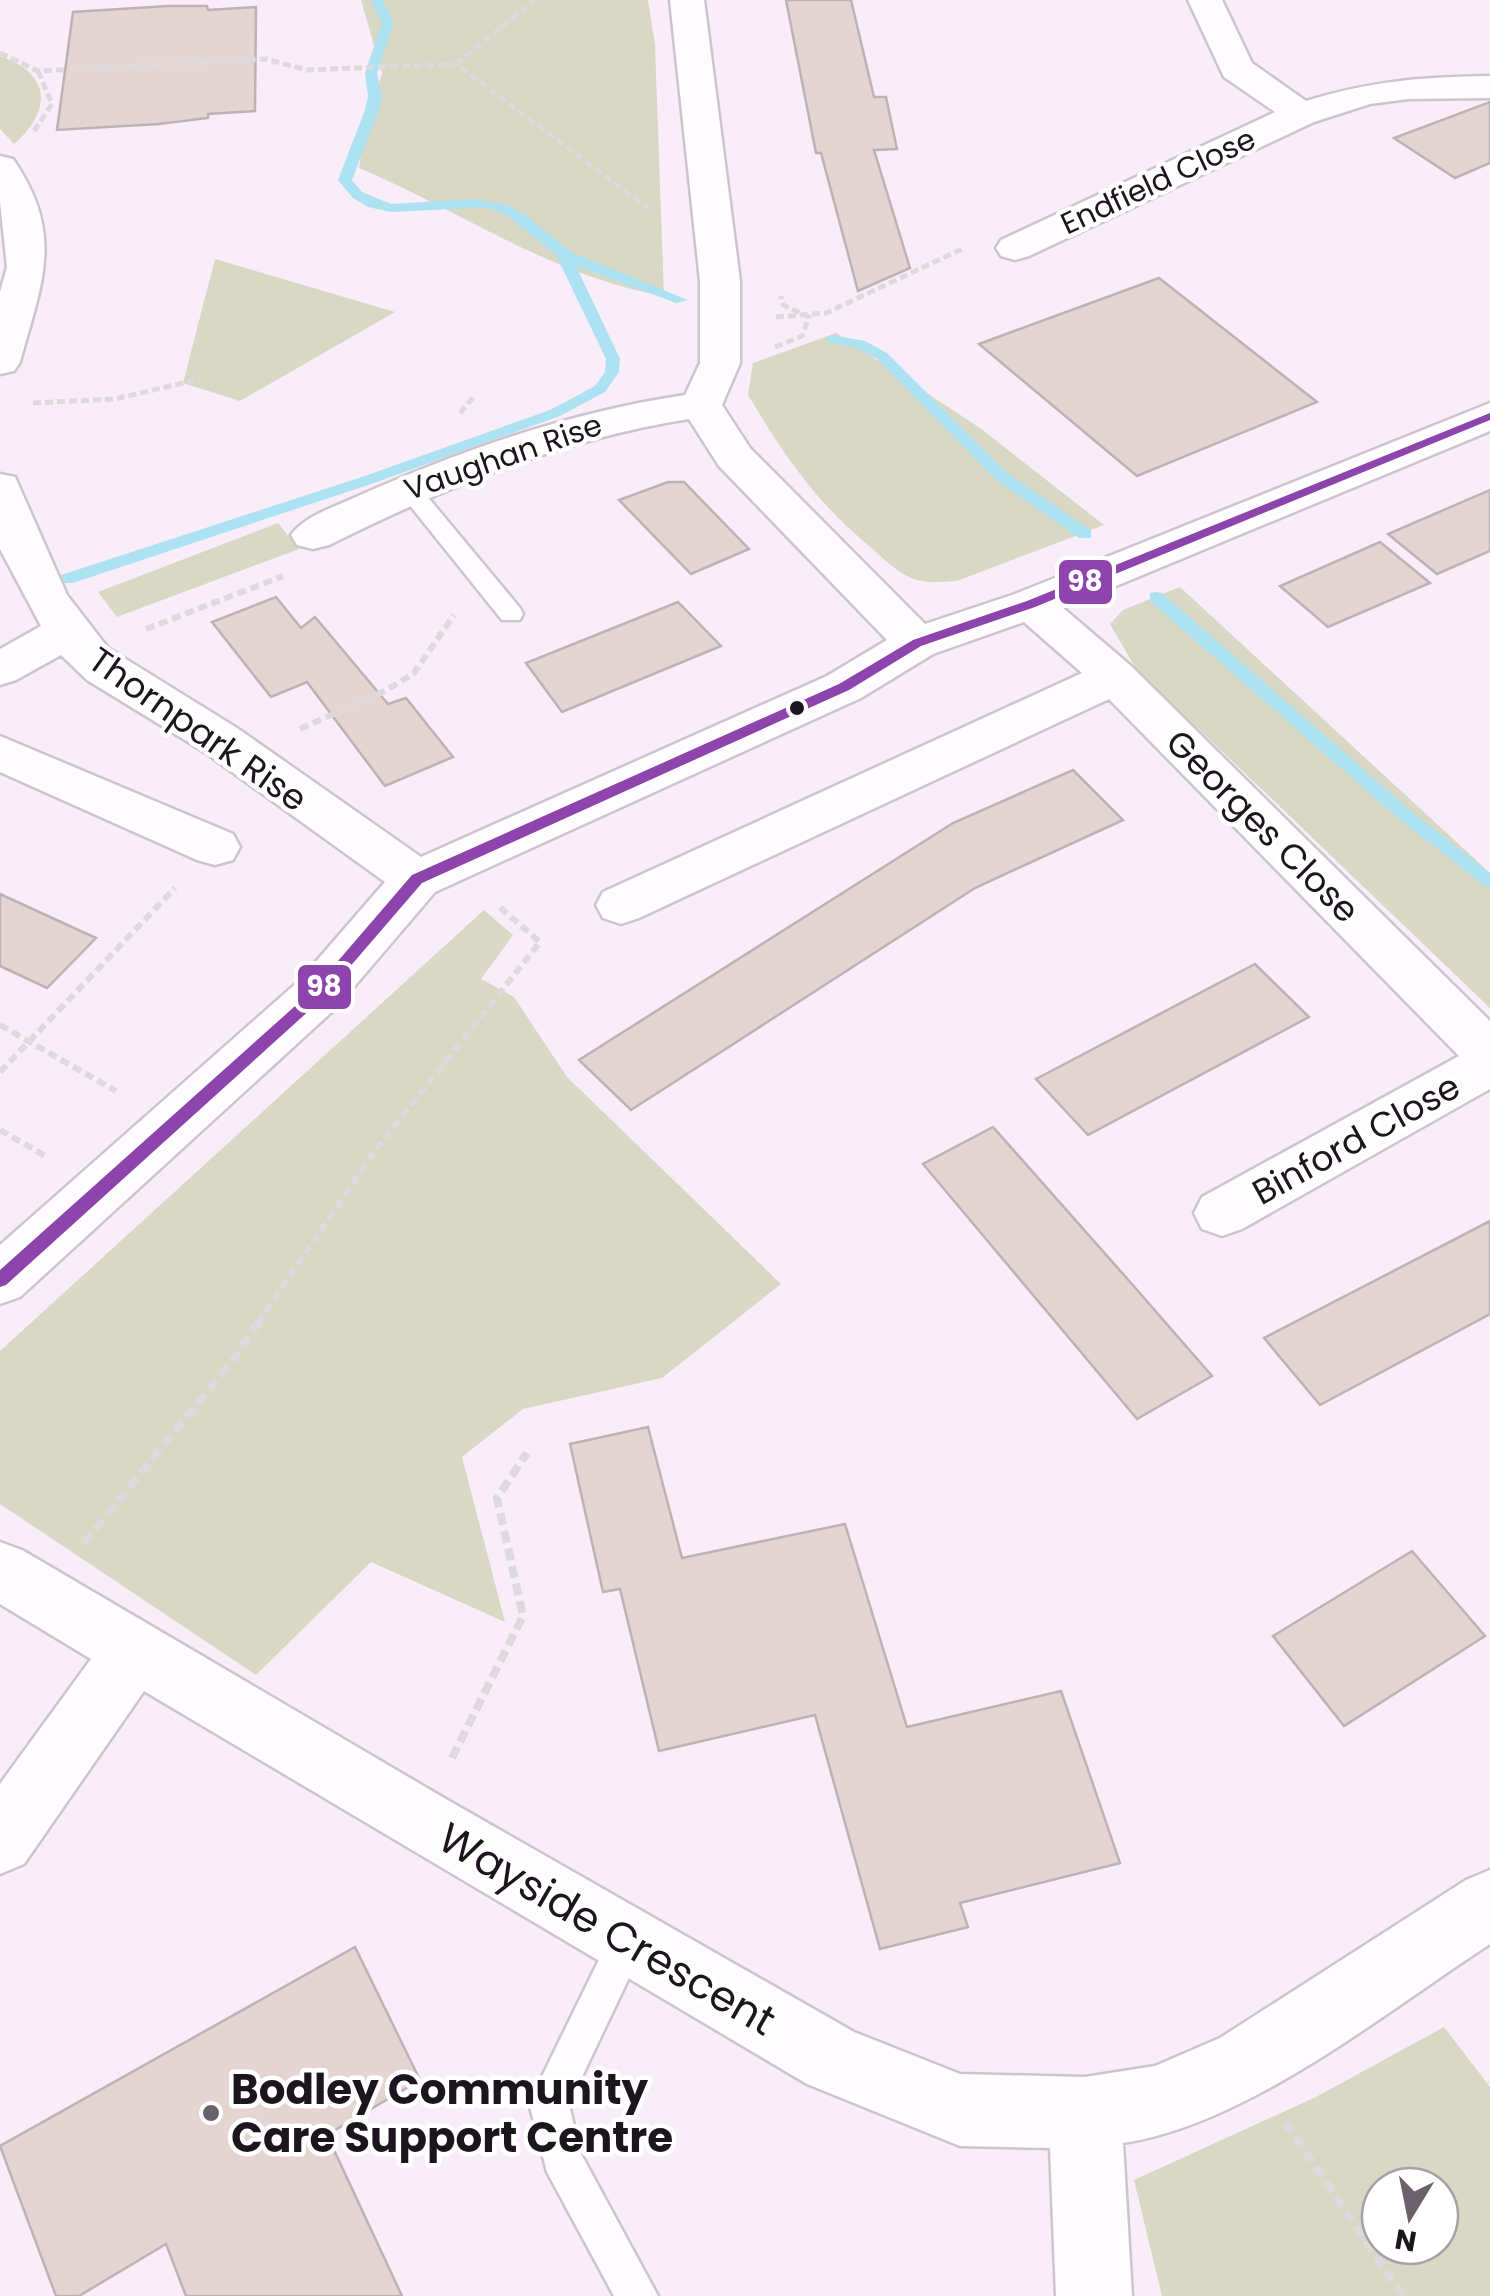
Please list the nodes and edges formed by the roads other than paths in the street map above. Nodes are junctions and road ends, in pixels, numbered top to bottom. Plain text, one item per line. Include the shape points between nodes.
1 (687, 0) edge
2 (1205, 0) edge
3 (1490, 87) edge
4 (1301, 114) junction
5 (0, 167) edge
6 (1015, 248) road end
7 (0, 362) edge
8 (701, 404) junction
9 (1472, 425) edge
10 (1490, 458) edge
11 (0, 487) edge
12 (408, 488) junction
13 (313, 535) road end
14 (1031, 604) junction
15 (511, 614) dead end
16 (76, 642) junction
17 (917, 643) junction
18 (0, 668) edge
19 (1115, 678) junction
20 (0, 753) edge
21 (215, 847) road end
22 (416, 878) junction
23 (621, 905) dead end
24 (1490, 1054) edge
25 (1490, 1064) edge
26 (1222, 1213) dead end
27 (0, 1280) edge
28 (21, 1582) edge
29 (136, 1648) junction
30 (0, 1841) edge
31 (1490, 1904) edge
32 (628, 1942) junction
33 (1085, 2113) junction
34 (637, 2296) edge
35 (1094, 2296) edge

1 - 8 street via 720,317 720,363
2 - 4 street, Endfield Close via 1237,69
3 - 4 street, Endfield Close via 1364,94
4 - 6 street, Endfield Close
5 - 7 street via 22,208 26,268
8 - 12 street, Vaughan Rise via 576,426
8 - 17 street via 734,457
9 - 10 street
9 - 14 street
11 - 16 street, Thornpark Rise via 10,525
12 - 13 street, Vaughan Rise
12 - 15 lane
14 - 17 street
14 - 19 street, Georges Close
16 - 18 street
16 - 22 street, Thornpark Rise
17 - 22 street via 844,687
19 - 23 street
19 - 24 street, Georges Close
20 - 21 street
22 - 27 street via 318,994
25 - 26 street, Binford Close
28 - 29 street, Wayside Crescent
29 - 30 street
29 - 32 street, Wayside Crescent
31 - 33 street via 1245,2064 1158,2102
32 - 33 street, Wayside Crescent via 832,2059 960,2110
32 - 34 lane via 549,2102 561,2158
33 - 35 street

